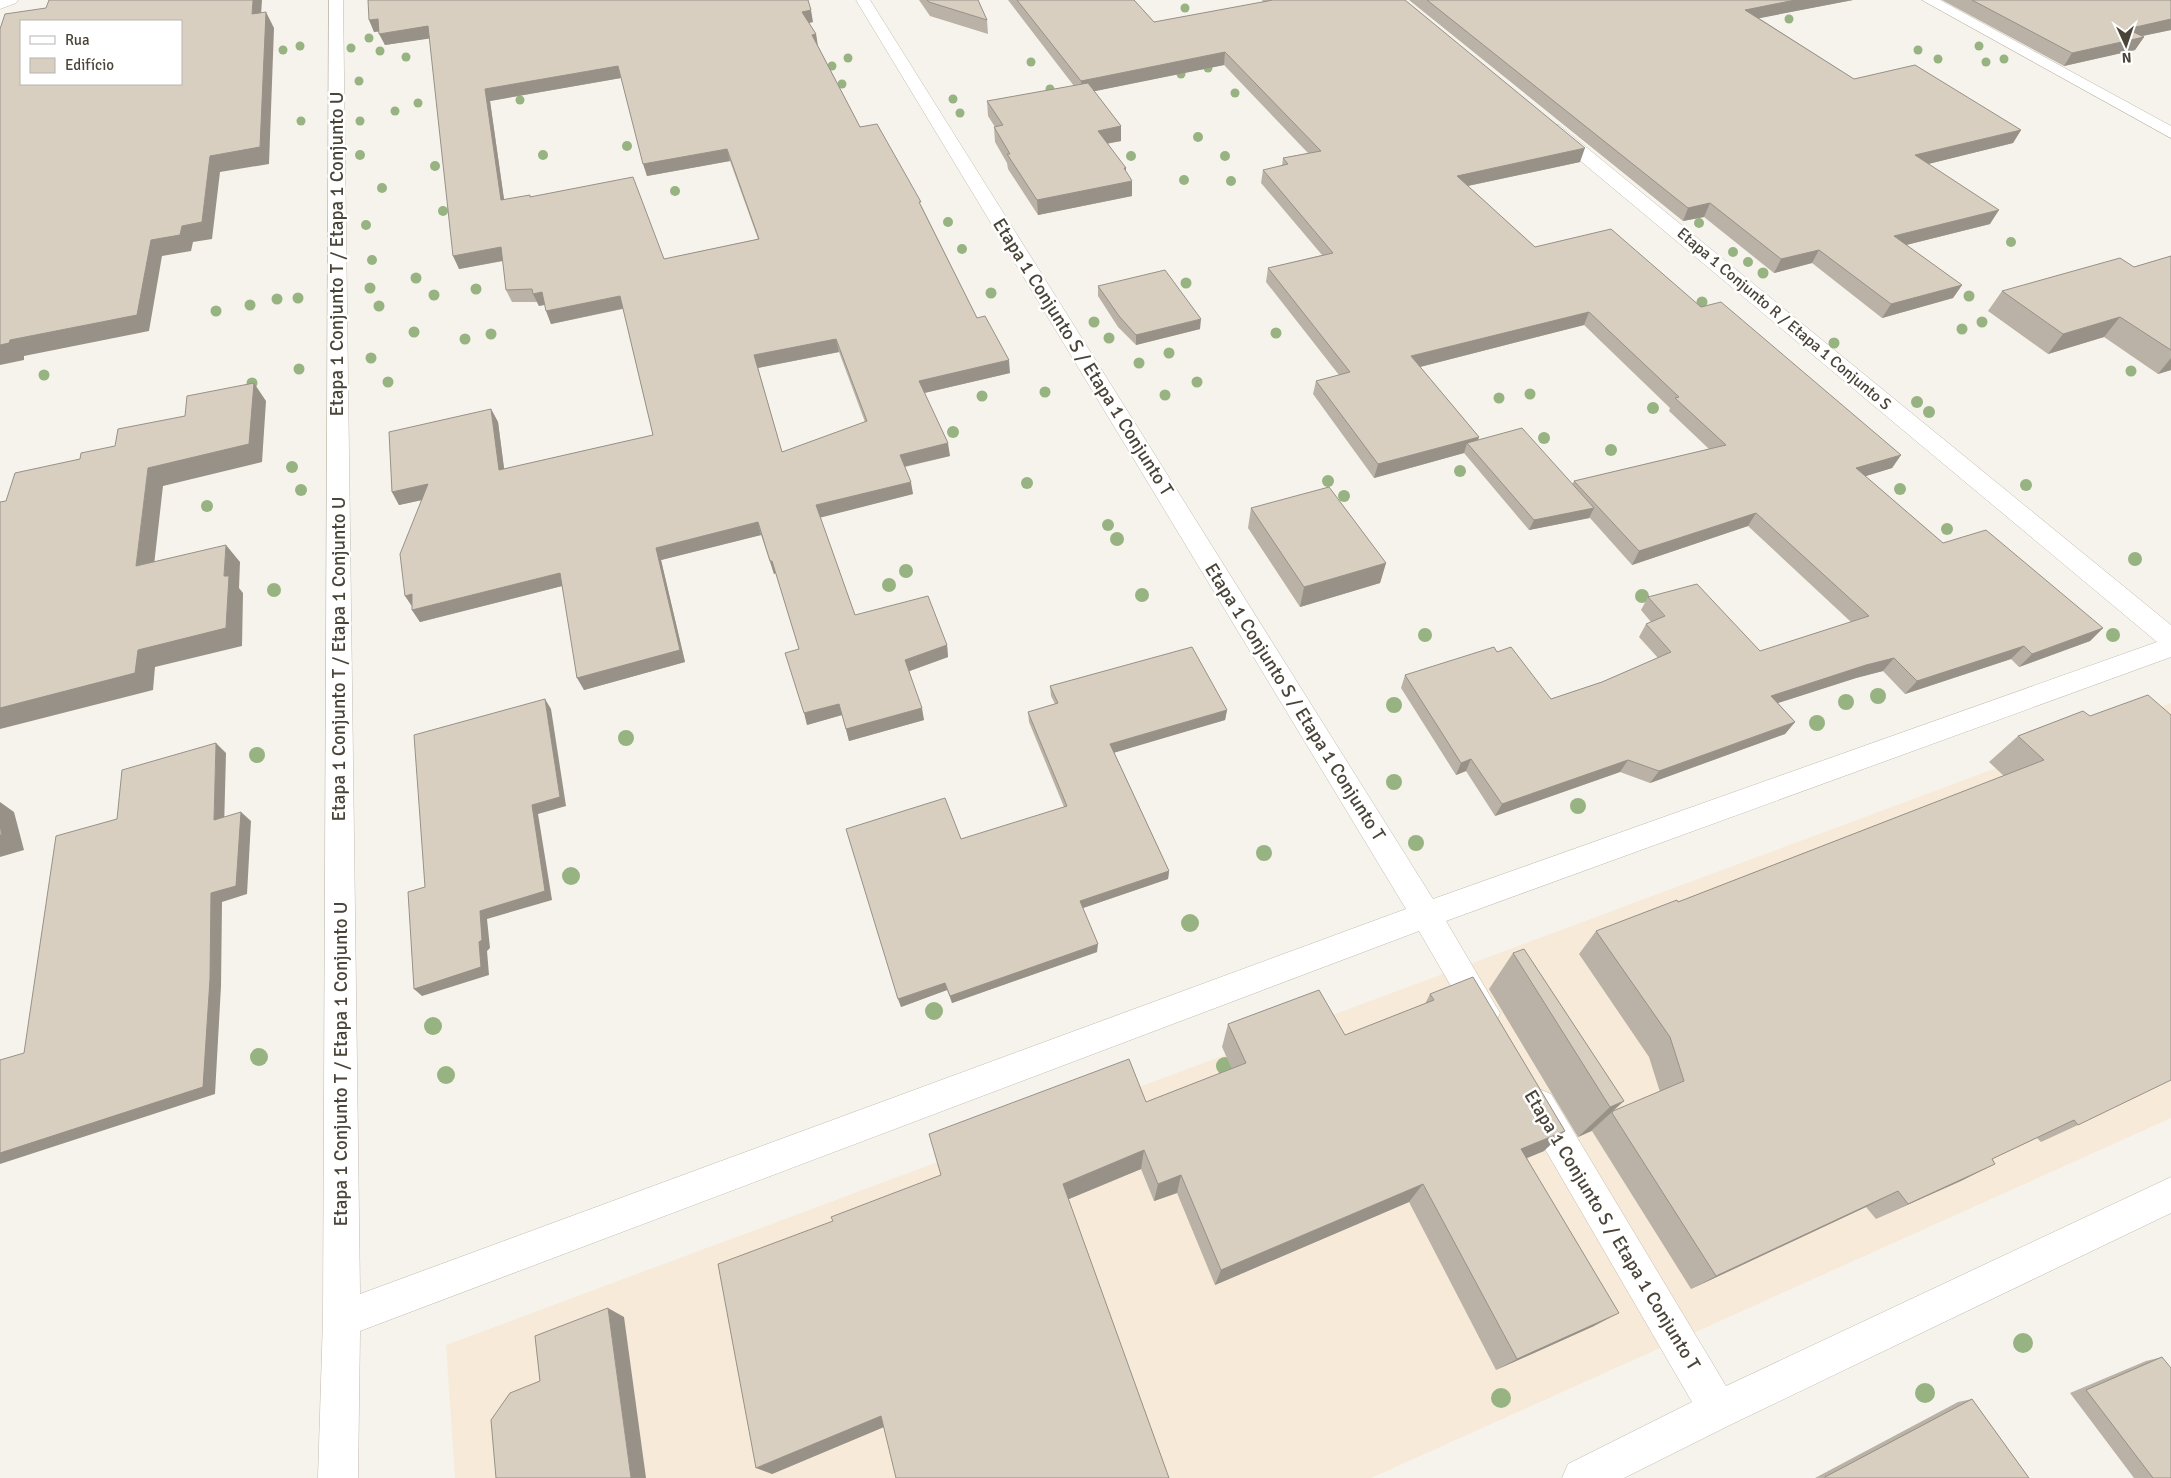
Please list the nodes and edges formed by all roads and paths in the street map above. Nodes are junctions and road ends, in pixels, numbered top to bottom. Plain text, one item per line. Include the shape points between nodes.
1 (12, 0) edge
2 (336, 0) edge
3 (863, 0) edge
4 (1929, 0) edge
5 (0, 4) edge
6 (1535, 114) edge
7 (2171, 133) edge
8 (2171, 639) edge
9 (2171, 646) edge
10 (1426, 915) junction
11 (1496, 1034) edge
12 (1527, 1086) edge
13 (2171, 1195) edge
14 (342, 1318) junction
15 (1718, 1410) junction
16 (338, 1478) edge
17 (1582, 1478) edge

1 - 5 street
2 - 14 street, Etapa 1 Conjunto T / Etapa 1 Conjunto U
3 - 10 street, Etapa 1 Conjunto S / Etapa 1 Conjunto T
4 - 7 street
6 - 8 street, Etapa 1 Conjunto R / Etapa 1 Conjunto S
9 - 10 street
10 - 11 street, Etapa 1 Conjunto S / Etapa 1 Conjunto T
10 - 14 street
12 - 15 street, Etapa 1 Conjunto S / Etapa 1 Conjunto T
13 - 15 street
14 - 16 street, Etapa 1 Conjunto T / Etapa 1 Conjunto U
15 - 17 street

